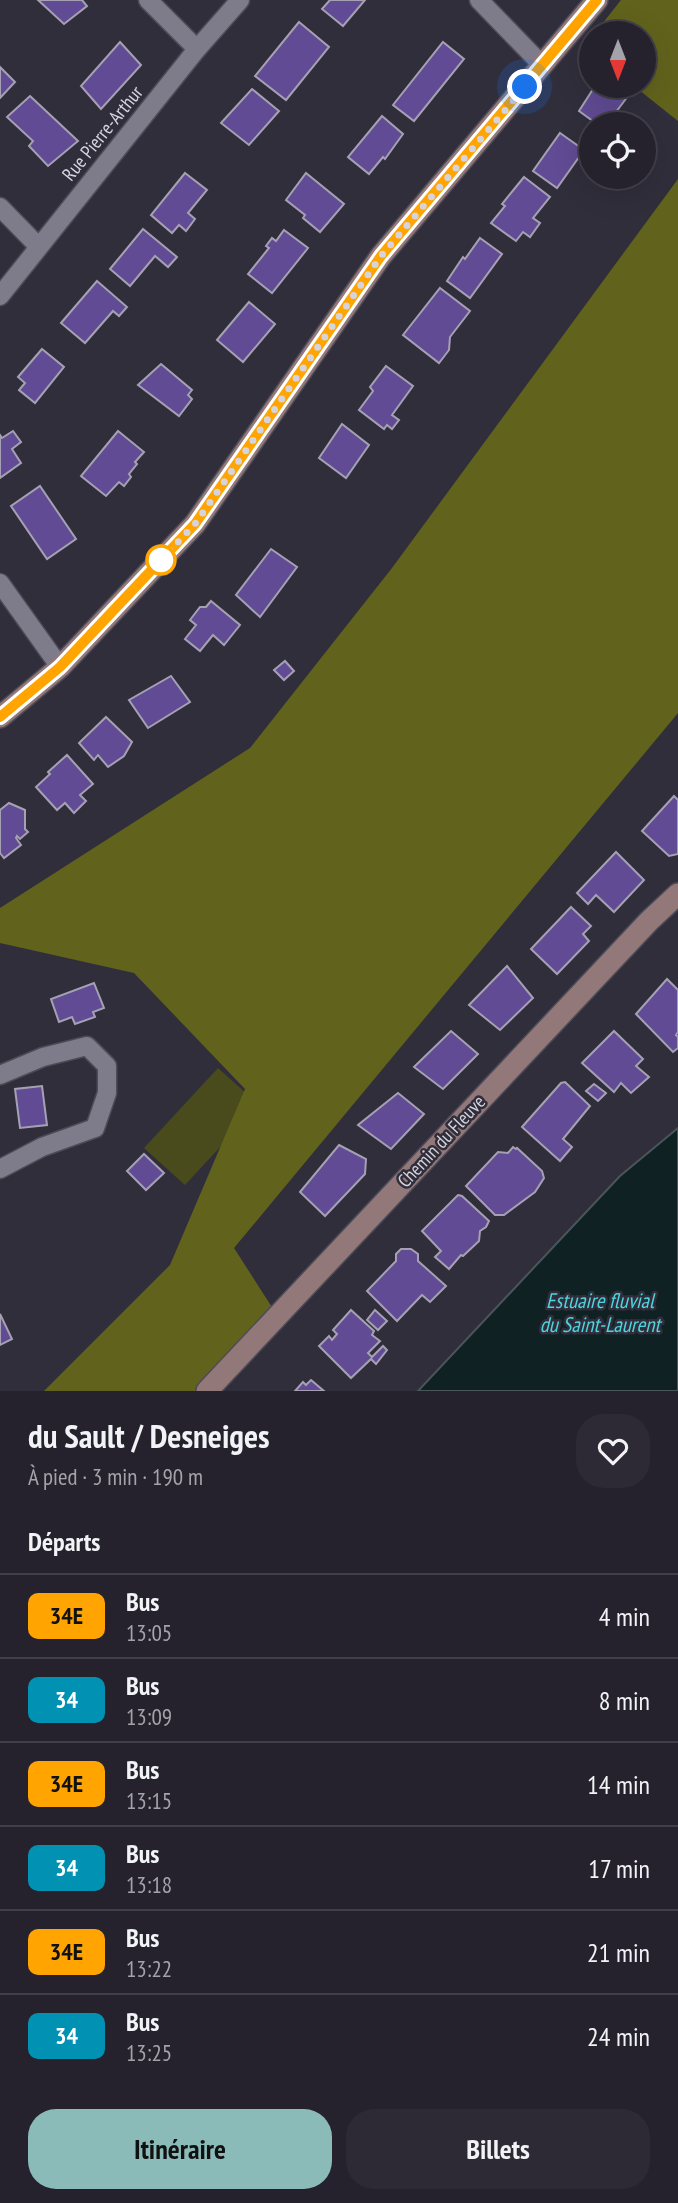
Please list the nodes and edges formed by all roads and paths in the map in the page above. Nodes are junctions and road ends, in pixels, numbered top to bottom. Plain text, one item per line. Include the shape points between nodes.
1 (148, 0) edge
2 (240, 0) edge
3 (479, 0) edge
4 (597, 0) edge
5 (197, 49) junction
6 (543, 66) junction
7 (0, 207) edge
8 (38, 246) junction
9 (0, 296) edge
10 (0, 583) edge
11 (60, 667) junction
12 (0, 717) edge
13 (678, 894) edge
14 (0, 1075) edge
15 (0, 1169) edge
16 (207, 1391) edge

1 - 5 street
2 - 5 street, Rue Pierre-Arthur
3 - 6 street
4 - 6 street
5 - 8 street, Rue Pierre-Arthur
6 - 11 street via 381,256 195,524
7 - 8 street
8 - 9 street, Rue Pierre-Arthur
10 - 11 street
11 - 12 street
13 - 16 street, Chemin du Fleuve
14 - 15 street via 87,1046 107,1066 107,1093 95,1128 42,1147

